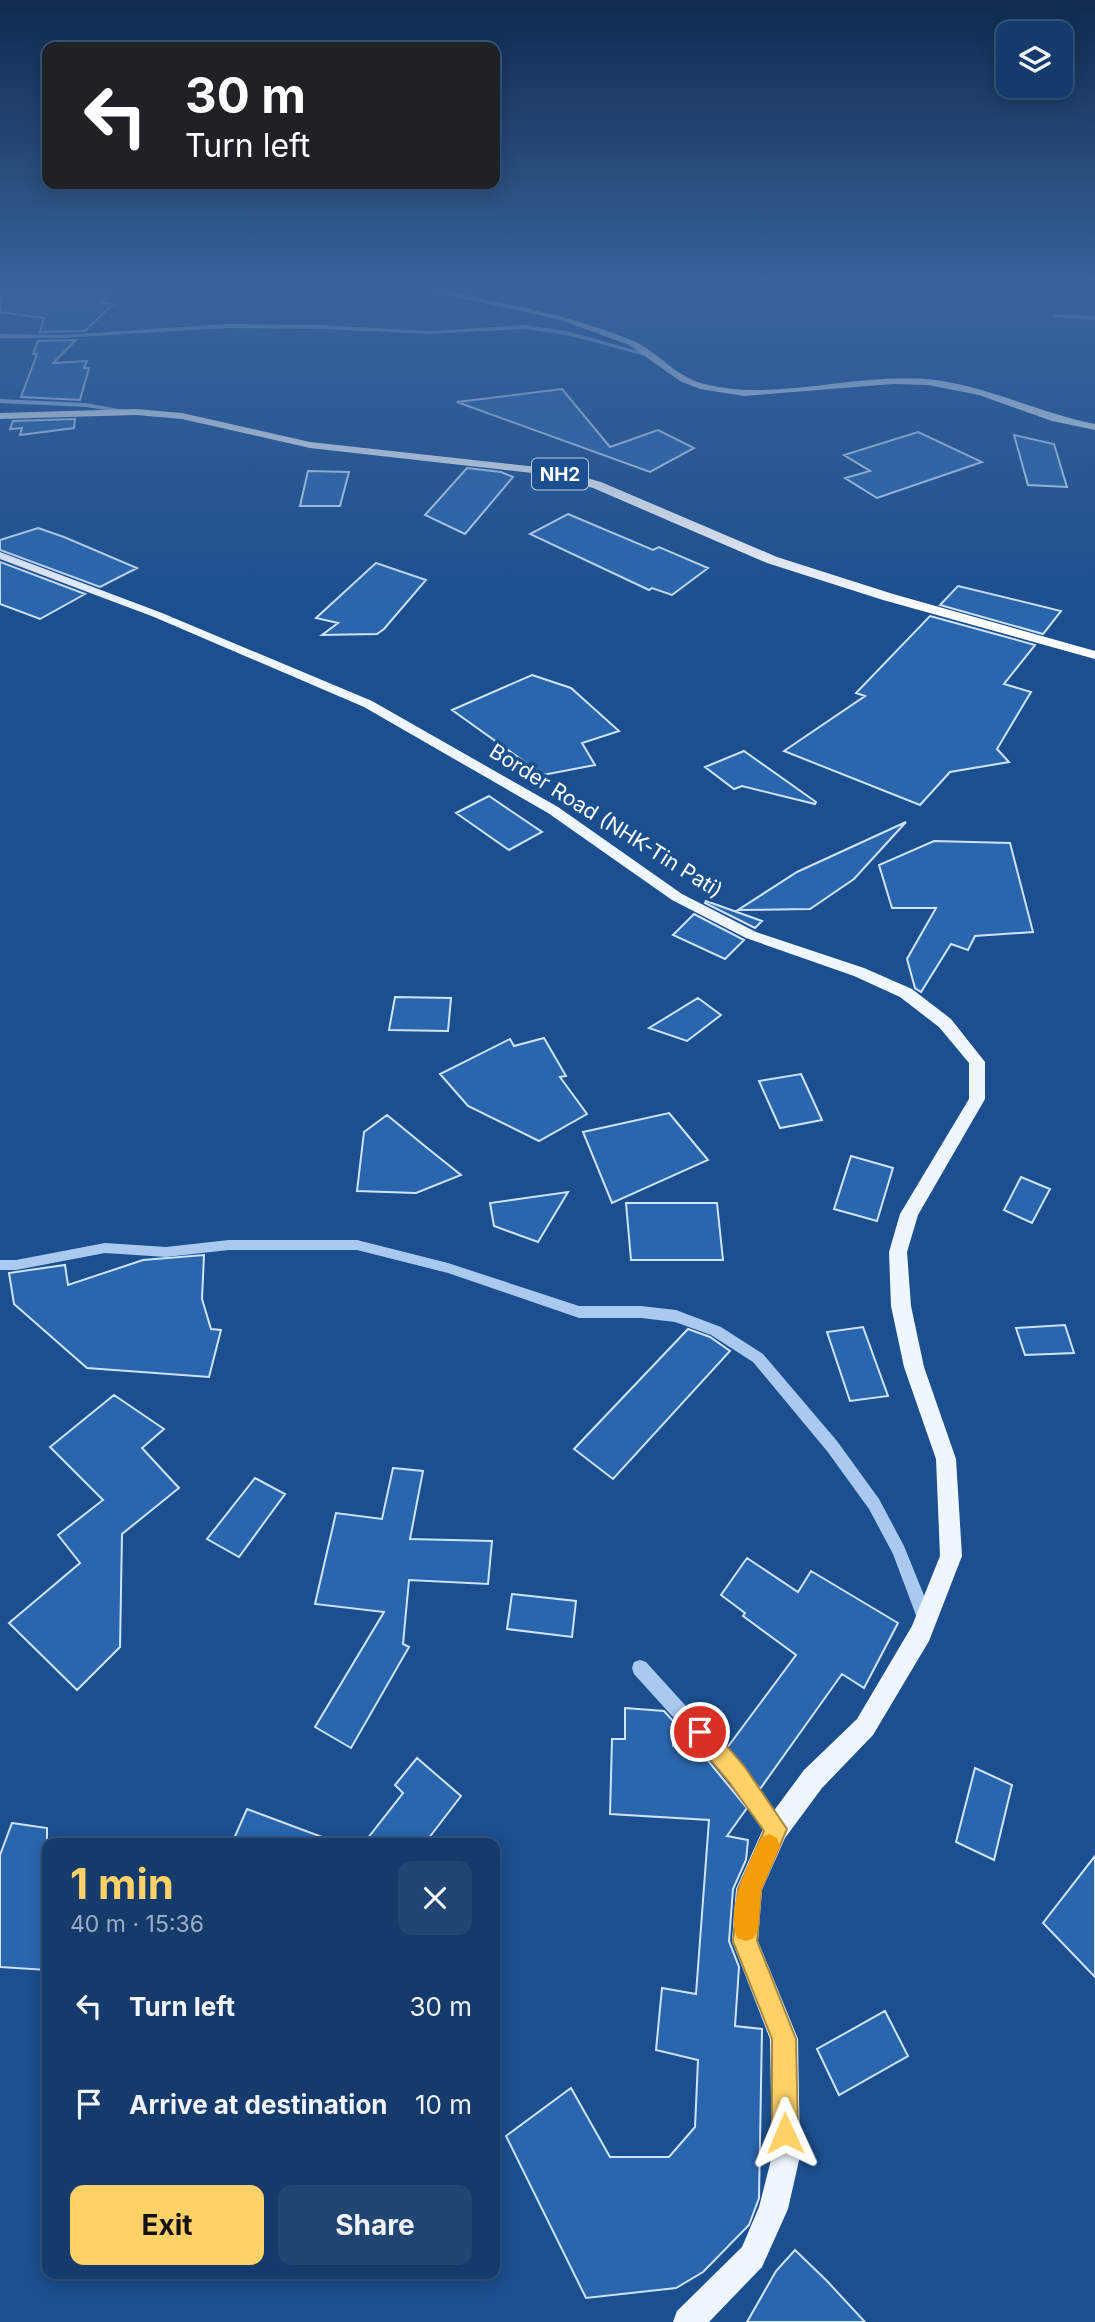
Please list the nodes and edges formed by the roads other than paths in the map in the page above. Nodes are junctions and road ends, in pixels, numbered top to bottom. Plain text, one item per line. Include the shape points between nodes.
1 (996, 398) edge
2 (0, 401) edge
3 (136, 412) junction
4 (0, 416) edge
5 (1095, 427) edge
6 (0, 555) edge
7 (1095, 655) edge
8 (0, 1265) edge
9 (926, 1620) junction
10 (640, 1668) dead end
11 (776, 1829) junction
12 (688, 2322) edge

1 - 5 main road
2 - 3 street
3 - 4 highway, NH2
3 - 7 highway, NH2 via 208,421 310,444 496,464 577,478 772,560
6 - 9 main road, Border Road (NHK-Tin Pati) via 368,704 553,810 677,897 751,935 906,993 945,1023 977,1062 977,1099 909,1214 898,1252 901,1306 914,1367 946,1459 951,1556
8 - 9 street via 29,1264 105,1248 166,1252 229,1245 357,1245 449,1268 579,1312 641,1311 676,1316 716,1331 758,1358 832,1446 874,1504 899,1551
9 - 11 main road, Border Road (NHK-Tin Pati) via 865,1727 813,1779
10 - 11 street via 736,1774
11 - 12 main road, Border Road (NHK-Tin Pati) via 750,1889 745,1941 784,2039 786,2157 774,2209 752,2257

